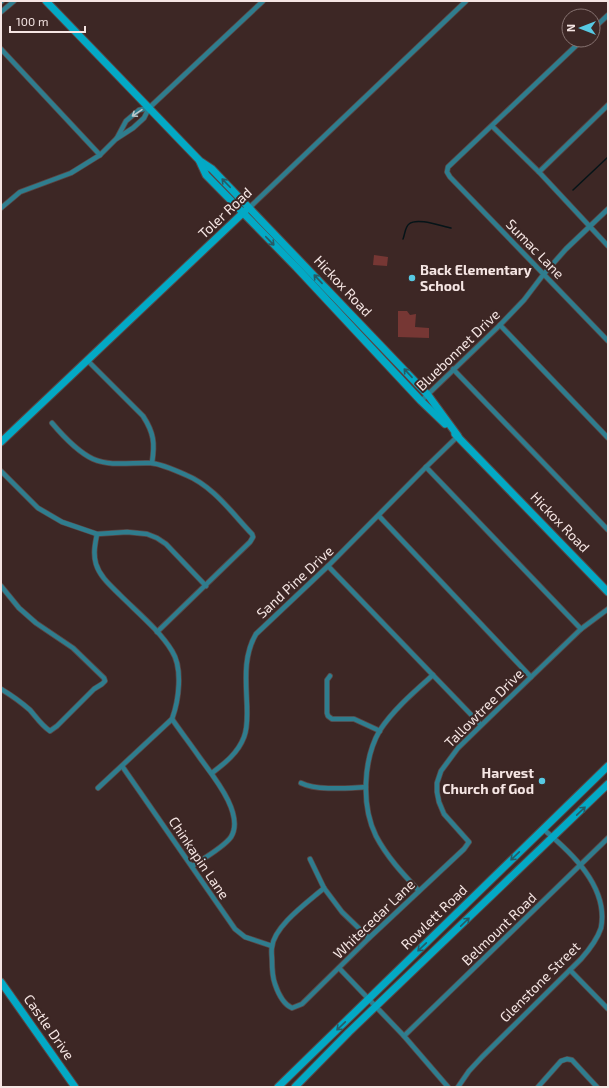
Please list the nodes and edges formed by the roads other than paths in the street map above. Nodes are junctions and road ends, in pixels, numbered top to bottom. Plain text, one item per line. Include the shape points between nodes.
1 (14, 1) edge
2 (46, 1) edge
3 (264, 1) edge
4 (466, 1) edge
5 (1, 12) edge
6 (574, 48) edge
7 (1, 49) edge
8 (608, 105) edge
9 (149, 108) junction
10 (492, 126) junction
11 (116, 140) junction
12 (100, 155) junction
13 (200, 161) junction
14 (539, 172) junction
15 (1, 208) edge
16 (249, 208) junction
17 (608, 209) edge
18 (243, 214) junction
19 (589, 227) junction
20 (608, 246) edge
21 (543, 275) junction
22 (338, 300) junction
23 (332, 306) junction
24 (340, 315) junction
25 (500, 324) junction
26 (608, 341) edge
27 (384, 348) junction
28 (88, 361) junction
29 (453, 370) junction
30 (428, 395) junction
31 (420, 401) junction
32 (52, 423) dead end
33 (458, 436) junction
34 (608, 438) edge
35 (1, 442) edge
36 (152, 463) junction
37 (426, 467) junction
38 (1, 471) edge
39 (379, 516) junction
40 (608, 530) edge
41 (97, 534) junction
42 (328, 566) junction
43 (1, 586) edge
44 (206, 586) junction
45 (608, 592) edge
46 (608, 609) edge
47 (581, 629) junction
48 (157, 632) junction
49 (330, 676) dead end
50 (433, 676) junction
51 (531, 677) junction
52 (1, 689) edge
53 (172, 719) junction
54 (481, 725) junction
55 (380, 731) junction
56 (122, 766) junction
57 (608, 766) edge
58 (212, 773) junction
59 (301, 783) dead end
60 (608, 784) edge
61 (98, 788) dead end
62 (366, 788) junction
63 (543, 829) junction
64 (553, 837) junction
65 (608, 838) edge
66 (469, 842) joint
67 (310, 859) dead end
68 (581, 864) junction
69 (192, 866) junction
70 (324, 888) junction
71 (419, 891) junction
72 (369, 938) junction
73 (272, 946) junction
74 (339, 968) junction
75 (570, 970) junction
76 (1, 982) edge
77 (368, 998) junction
78 (376, 1007) junction
79 (608, 1009) edge
80 (404, 1036) junction
81 (289, 1076) junction
82 (296, 1086) edge
83 (75, 1087) edge
84 (278, 1087) edge
85 (448, 1087) edge
86 (458, 1087) edge
87 (538, 1087) edge
88 (597, 1087) edge

1 - 5 street
2 - 9 street, Hickox Road
3 - 9 street
4 - 16 street, Toler Road
6 - 10 street
7 - 12 street
8 - 14 street
9 - 11 street via 144,118
9 -> 11 street via 139,110 126,121
9 - 13 street, Hickox Road
10 - 14 street
10 - 21 street, Sumac Lane via 448,167 447,172
11 - 12 street
12 - 15 street via 72,173 20,192
16 -> 13 street, Hickox Road via 212,169
13 - 18 street, Hickox Road via 206,175
14 - 19 street
16 - 18 street, Toler Road
22 -> 16 street, Hickox Road
17 - 19 street, Bluebonnet Drive
18 -> 23 street, Hickox Road
18 - 28 street, Toler Road
19 - 20 street
19 - 21 street, Bluebonnet Drive
21 - 25 street, Bluebonnet Drive via 524,300
21 - 26 street, Sumac Lane
22 - 23 street
22 - 27 street, Hickox Road
23 - 24 street, Hickox Road
24 - 27 street via 345,316 375,349
24 - 31 street, Hickox Road
25 - 29 street, Bluebonnet Drive
25 - 34 street
30 -> 27 street, Hickox Road
28 - 35 street, Toler Road
28 - 36 street via 149,425 154,438
29 - 30 street, Bluebonnet Drive
29 - 40 street
30 - 31 street, Bluebonnet Drive
30 - 33 street, Hickox Road
31 - 33 street, Hickox Road
32 - 36 street via 94,460
33 - 37 street, Sand Pine Drive
33 - 45 street, Hickox Road
36 - 44 street via 202,484 253,536
37 - 39 street, Sand Pine Drive
37 - 47 street
38 - 41 street via 38,508 62,522
39 - 42 street, Sand Pine Drive
39 - 51 street
41 - 44 street via 127,532 157,538 166,544
41 - 48 street via 94,549 96,565 101,574
42 - 50 street
42 - 58 street, Sand Pine Drive via 256,634 246,664 247,720 244,737 231,757
43 - 52 street via 19,608 73,648 105,681 50,731 15,697
44 - 48 street
46 - 47 street, Tallowtree Drive
47 - 51 street, Tallowtree Drive
48 - 53 street via 173,651 177,667 178,697
49 - 55 street via 327,680 328,716 332,719 354,719
50 - 54 street
50 - 55 street via 404,702
51 - 54 street, Tallowtree Drive
53 - 56 street
53 - 58 street
54 - 66 street, Tallowtree Drive via 448,759 437,783 444,814
55 - 62 street via 369,761
56 - 61 street
56 - 69 street, Chinkapin Lane
57 - 63 street, Rowlett Road
58 - 69 street via 231,806 233,832 227,842
59 - 62 street via 307,786
64 -> 60 street, Rowlett Road
62 - 71 street via 367,808 376,835 393,862
63 - 64 street, Glenstone Street
63 -> 77 street, Rowlett Road
64 - 68 street, Glenstone Street
78 -> 64 street, Rowlett Road
65 - 68 street, Belmount Road
66 - 71 street, Whitecedar Lane
67 - 70 street
68 - 75 street, Glenstone Street via 599,888 603,902 603,920 601,930 591,947
68 - 80 street, Belmount Road
69 - 73 street, Chinkapin Lane via 239,933 251,940
70 - 72 street via 342,912
70 - 73 street via 286,922 276,934
71 - 72 street, Whitecedar Lane
72 - 74 street, Whitecedar Lane
73 - 74 street, Whitecedar Lane via 273,978 283,999 292,1008 302,1004
74 - 77 street
75 - 79 street
75 - 86 street, Glenstone Street via 482,1057
76 - 83 street, Castle Drive
77 - 78 street
77 -> 81 street, Rowlett Road
78 - 80 street
78 - 82 street, Rowlett Road
80 - 85 street
81 - 82 street
81 - 84 street, Rowlett Road
87 - 88 street via 561,1061 567,1059 572,1060

